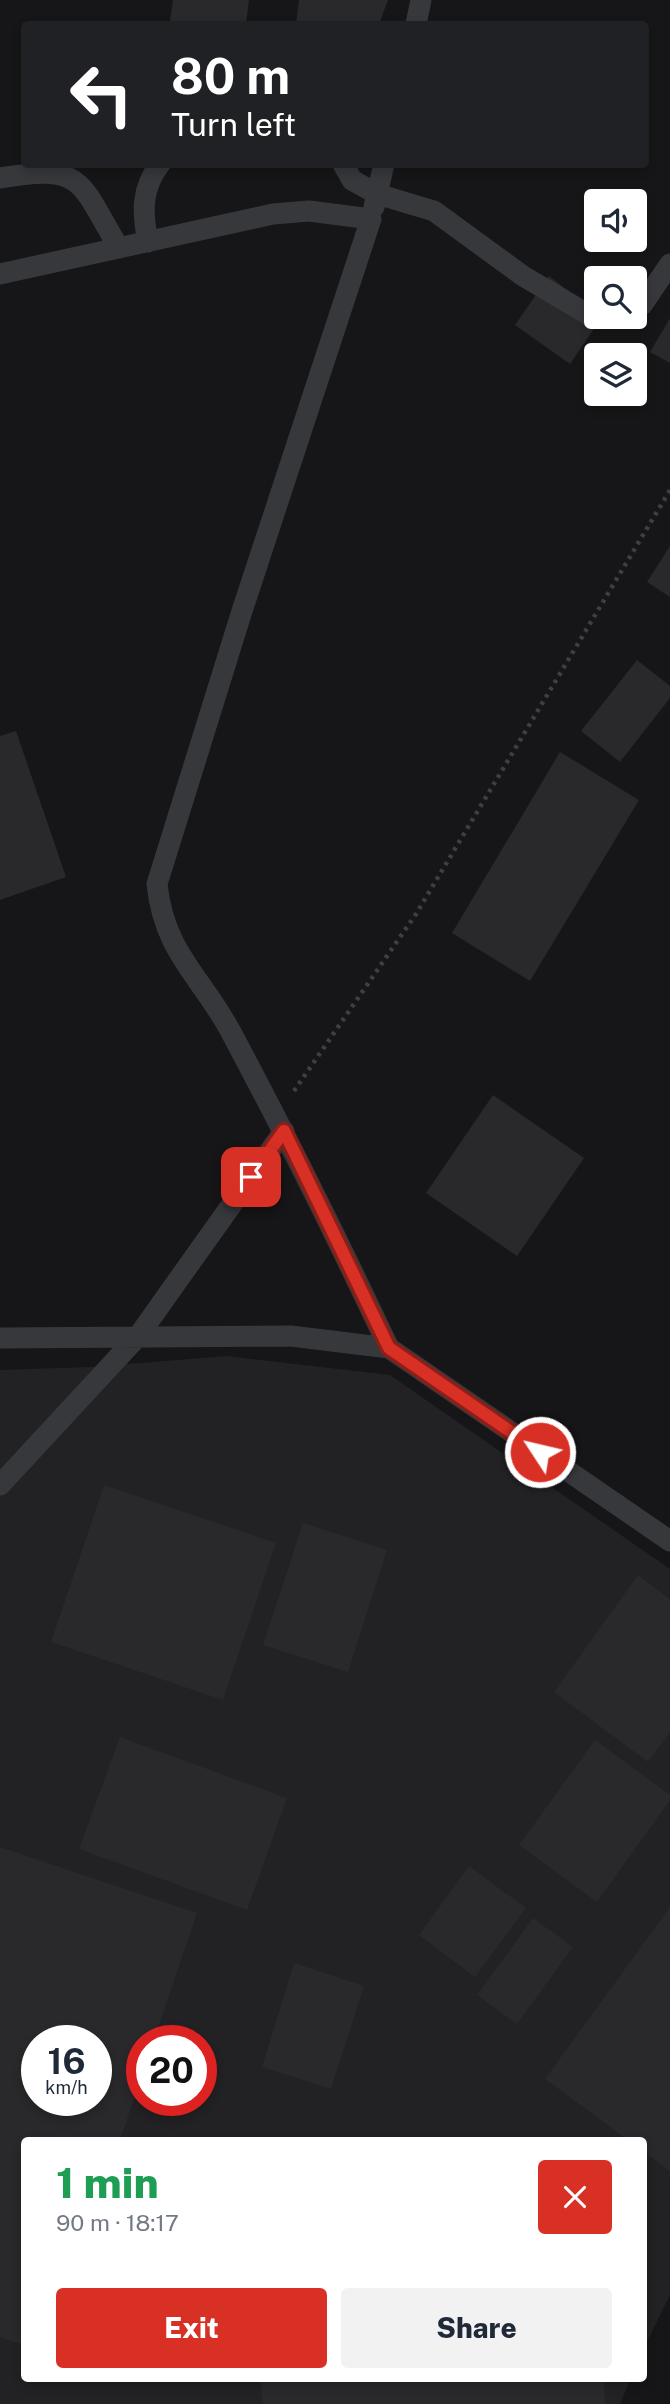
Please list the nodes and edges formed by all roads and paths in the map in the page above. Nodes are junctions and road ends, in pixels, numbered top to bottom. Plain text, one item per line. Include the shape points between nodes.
1 (421, 0) edge
2 (416, 21) edge
3 (158, 168) edge
4 (345, 168) edge
5 (383, 168) edge
6 (0, 178) edge
7 (377, 194) junction
8 (371, 219) junction
9 (148, 242) junction
10 (119, 248) junction
11 (670, 264) edge
12 (0, 274) edge
13 (647, 298) edge
14 (584, 312) edge
15 (670, 490) edge
16 (280, 1124) junction
17 (139, 1335) junction
18 (0, 1338) edge
19 (389, 1348) junction
20 (0, 1485) edge
21 (670, 1541) edge

1 - 2 lane
3 - 9 lane via 142,211
4 - 7 lane via 352,180
5 - 7 lane
6 - 10 lane via 40,172 79,181
7 - 8 lane
7 - 14 lane via 434,211 523,276
8 - 9 lane via 309,211 273,214
8 - 16 lane via 157,884 160,914 171,943 230,1029
9 - 10 lane
10 - 12 lane
11 - 13 lane
15 - 16 path via 416,914
16 - 17 lane
16 - 19 lane
17 - 18 lane
17 - 19 lane via 290,1336
17 - 20 lane
19 - 21 lane

